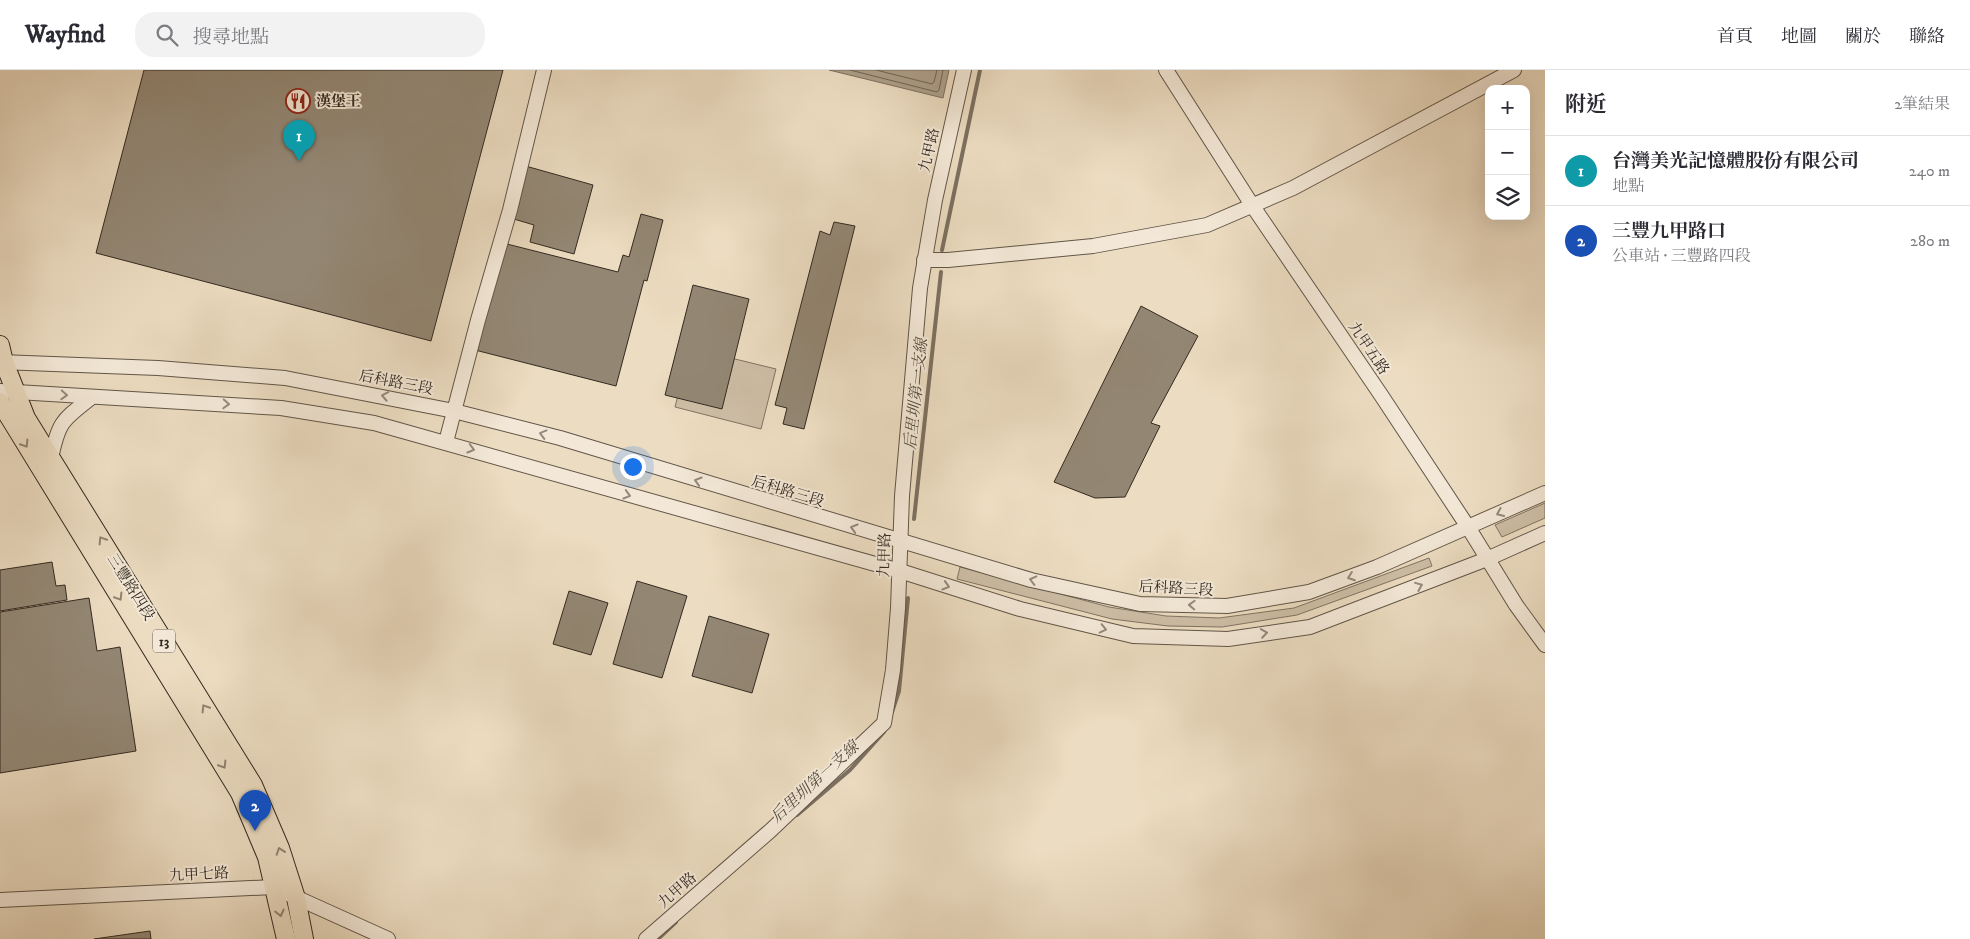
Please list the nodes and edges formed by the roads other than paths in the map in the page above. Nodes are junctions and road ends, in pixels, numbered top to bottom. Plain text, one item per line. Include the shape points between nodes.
1 (544, 70) edge
2 (964, 70) edge
3 (1166, 70) edge
4 (1514, 70) edge
5 (1252, 205) junction
6 (924, 260) junction
7 (0, 345) edge
8 (2, 362) edge
9 (8, 391) edge
10 (92, 397) junction
11 (0, 402) edge
12 (454, 411) junction
13 (446, 442) junction
14 (51, 458) junction
15 (1545, 493) edge
16 (1468, 527) junction
17 (1545, 532) edge
18 (901, 541) junction
19 (1487, 558) junction
20 (900, 572) junction
21 (1545, 645) edge
22 (274, 887) junction
23 (296, 898) junction
24 (0, 900) edge
25 (286, 939) edge
26 (304, 939) edge
27 (388, 939) edge
28 (646, 939) edge

1 - 12 street via 510,210
2 - 6 street, 九甲路 via 934,200
3 - 5 street, 九甲五路
4 - 5 street via 1301,183
5 - 6 street via 1207,225 1093,246
5 - 16 street, 九甲五路
6 - 18 street, 九甲路 via 902,496
7 - 8 main road, 三豐路四段 / 13
8 - 9 main road, 三豐路四段 / 13
12 -> 8 street, 后科路三段 via 285,378 158,368
9 -> 10 street
9 - 14 main road, 三豐路四段 / 13
10 -> 13 street via 280,408 374,423
10 - 14 street via 64,418 56,434
11 -> 22 main road, 三豐路四段 / 13 via 240,793 267,857
12 - 13 street
18 -> 12 street, 后科路三段 via 560,438
13 -> 20 street
23 -> 14 main road, 三豐路四段 / 13 via 280,848 253,785
15 -> 16 street, 后科路三段
16 -> 18 street, 后科路三段 via 1378,567 1309,592 1227,606 1140,604 1030,580
16 - 19 street, 九甲五路
17 - 19 street
18 - 20 street, 九甲路
20 -> 19 street via 1020,609 1133,636 1228,638 1310,627
19 - 21 street, 九甲五路
20 - 28 street, 九甲路 via 894,670 884,723 770,831
22 - 23 street, 九甲七路
22 - 24 street, 九甲七路
22 -> 25 main road, 三豐路四段 / 13
23 - 26 main road, 三豐路四段 / 13
23 - 27 street, 九甲七路

